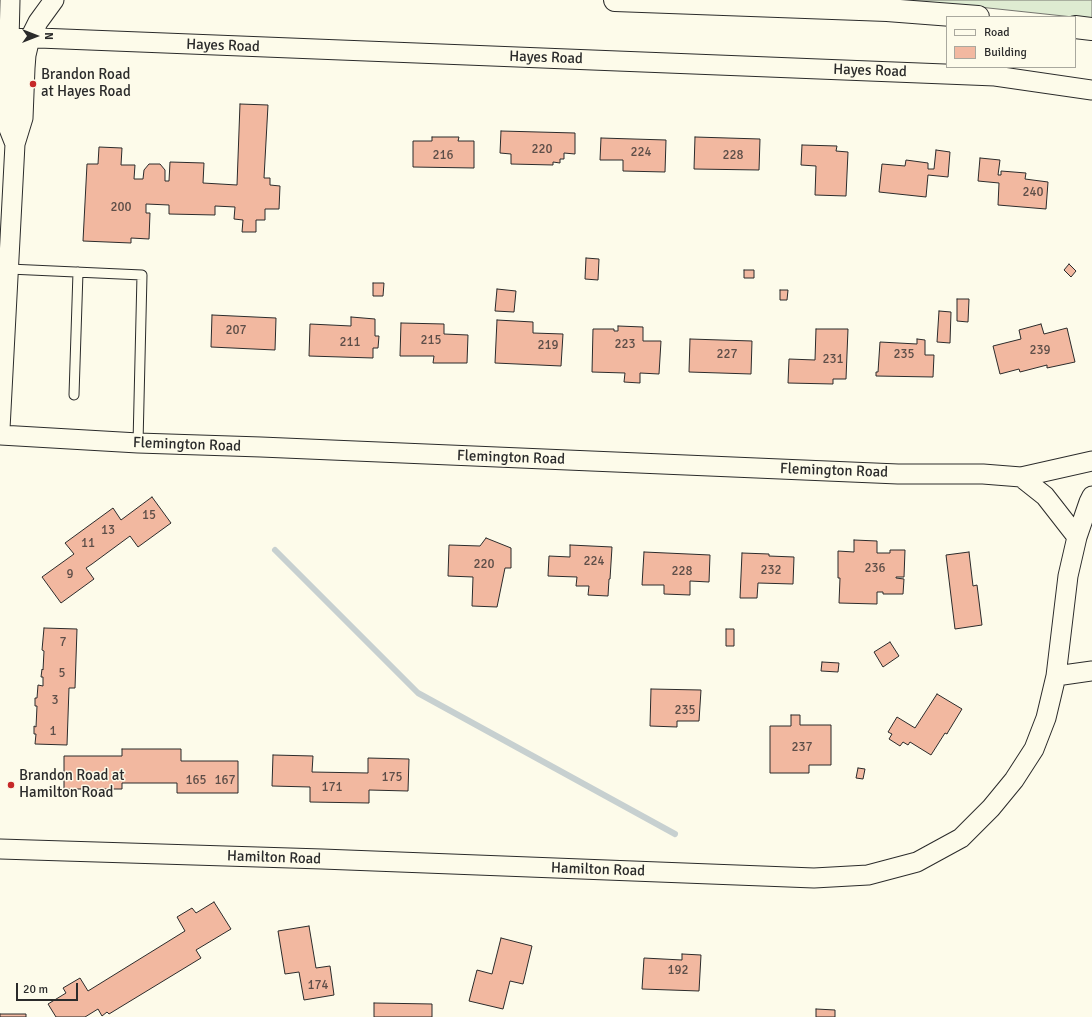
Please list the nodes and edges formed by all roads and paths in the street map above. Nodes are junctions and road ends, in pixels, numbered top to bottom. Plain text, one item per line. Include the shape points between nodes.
1 (10, 0) edge
2 (54, 0) edge
3 (615, 0) edge
4 (689, 1) edge
5 (965, 16) edge
6 (1076, 27) edge
7 (1092, 29) edge
8 (30, 38) junction
9 (4, 39) edge
10 (1092, 90) edge
11 (15, 144) junction
12 (9, 269) junction
13 (78, 272) junction
14 (74, 395) dead end
15 (0, 429) edge
16 (0, 435) edge
17 (138, 443) junction
18 (1092, 461) edge
19 (1021, 477) junction
20 (1092, 496) edge
21 (1077, 537) junction
22 (1092, 671) edge
23 (1056, 676) junction
24 (0, 849) edge

1 - 9 street
2 - 8 street
3 - 4 highway
4 - 5 highway
6 - 7 highway
8 - 9 street, Hayes Road
8 - 10 street, Hayes Road via 995,76
8 - 11 street via 25,68 24,118
9 - 11 street via 7,124
11 - 12 street
12 - 13 lane
12 - 15 street
13 - 14 lane
13 - 17 lane via 142,274
16 - 17 street, Flemington Road
17 - 19 street, Flemington Road
18 - 19 street, Flemington Road
19 - 21 street via 1045,496
20 - 21 street
21 - 23 street via 1068,576
22 - 23 street
23 - 24 street, Hamilton Road via 1046,718 1034,749 1014,780 991,808 961,838 917,862 868,875 814,878

